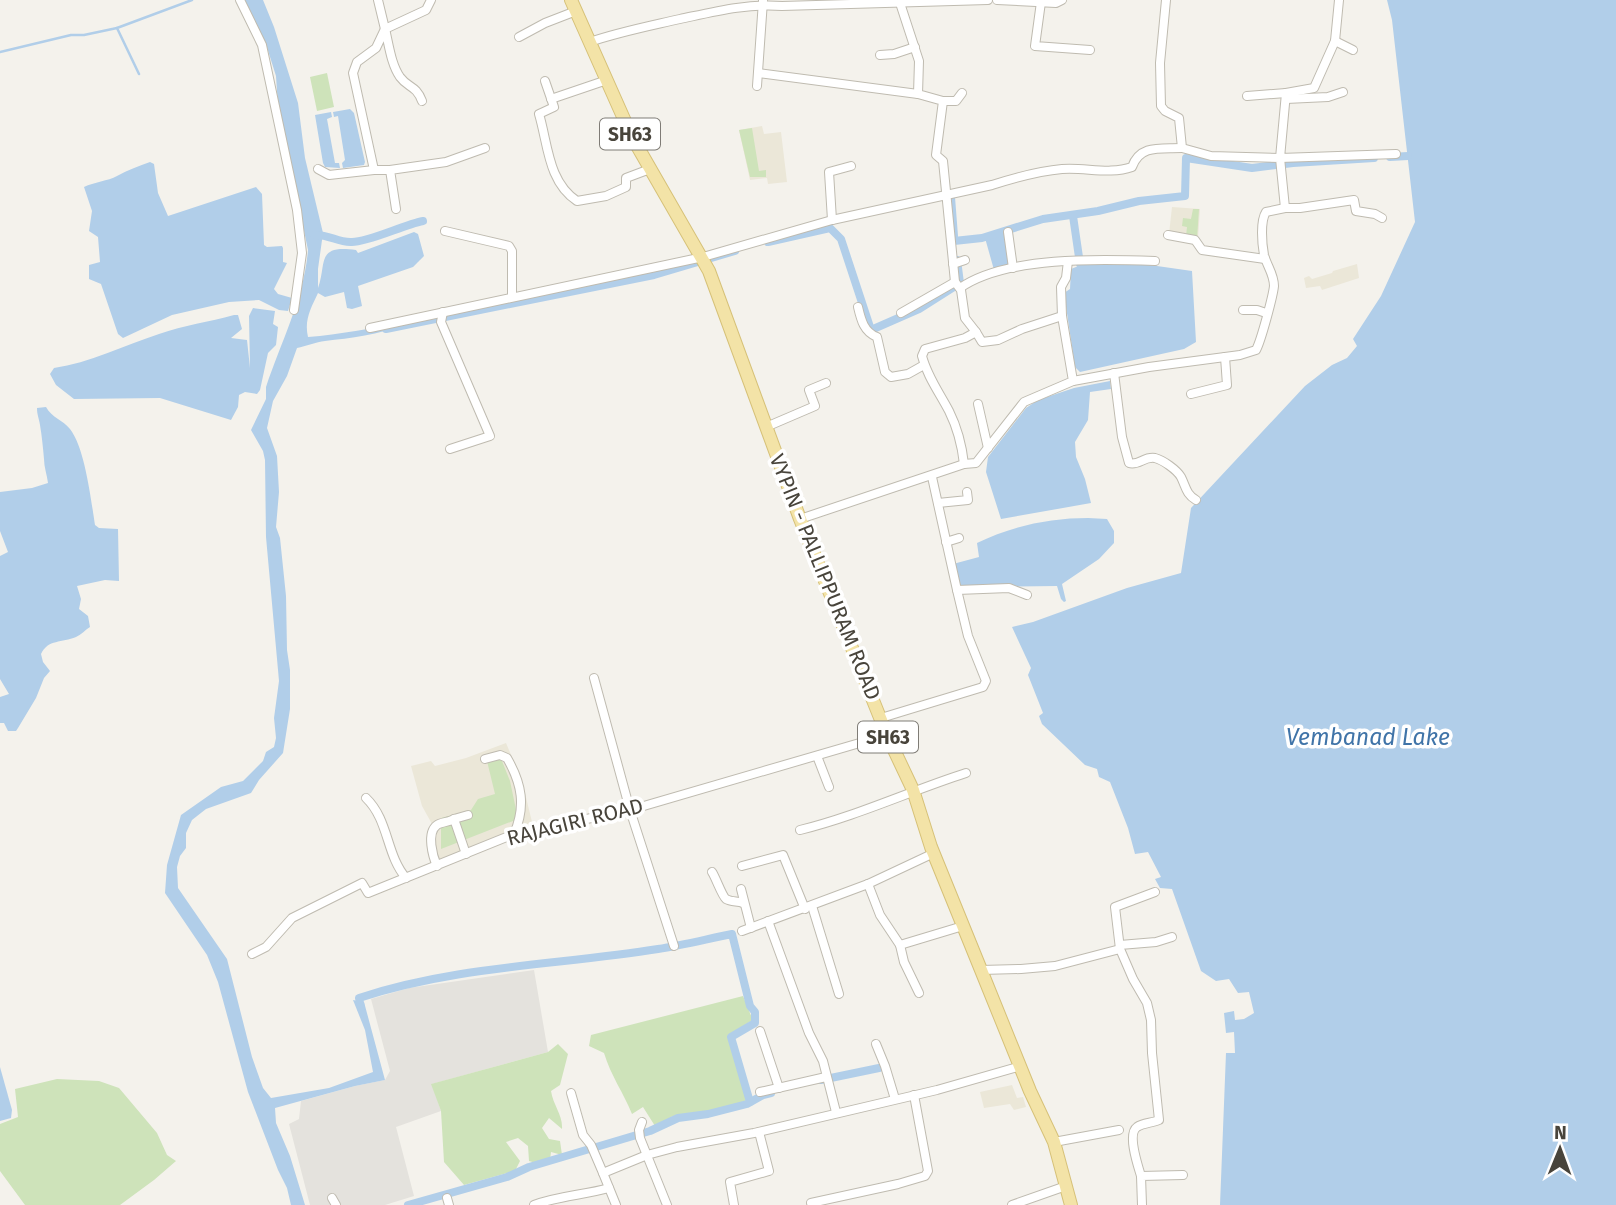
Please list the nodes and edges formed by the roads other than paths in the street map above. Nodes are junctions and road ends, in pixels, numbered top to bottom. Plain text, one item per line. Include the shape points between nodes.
1 (240, 0) edge
2 (378, 0) edge
3 (431, 0) edge
4 (988, 0) edge
5 (997, 0) edge
6 (1062, 0) edge
7 (1166, 0) edge
8 (1339, 0) edge
9 (935, 1) edge
10 (763, 2) edge
11 (1041, 2) junction
12 (900, 3) junction
13 (574, 6) edge
14 (384, 29) junction
15 (519, 37) dead end
16 (1335, 41) junction
17 (590, 42) junction
18 (915, 47) junction
19 (1090, 50) dead end
20 (1353, 50) dead end
21 (880, 55) dead end
22 (758, 73) junction
23 (607, 80) junction
24 (545, 81) dead end
25 (757, 86) dead end
26 (1343, 92) dead end
27 (962, 93) dead end
28 (918, 94) junction
29 (1247, 96) dead end
30 (1286, 96) junction
31 (551, 99) junction
32 (422, 101) dead end
33 (943, 101) junction
34 (485, 148) dead end
35 (1182, 148) junction
36 (1396, 154) dead end
37 (1280, 162) junction
38 (851, 166) dead end
39 (318, 169) dead end
40 (650, 169) junction
41 (374, 170) junction
42 (390, 170) junction
43 (947, 194) junction
44 (1285, 208) junction
45 (396, 209) dead end
46 (1382, 218) dead end
47 (832, 220) junction
48 (444, 232) dead end
49 (1008, 232) dead end
50 (1168, 235) dead end
51 (1265, 259) junction
52 (965, 260) dead end
53 (1073, 261) junction
54 (1155, 261) dead end
55 (705, 262) junction
56 (953, 264) junction
57 (1013, 268) junction
58 (957, 285) junction
59 (512, 296) junction
60 (858, 307) dead end
61 (294, 310) dead end
62 (1243, 310) dead end
63 (443, 312) junction
64 (901, 313) dead end
65 (1266, 313) junction
66 (1062, 316) junction
67 (370, 328) dead end
68 (976, 332) junction
69 (1225, 357) junction
70 (924, 365) junction
71 (1114, 373) junction
72 (1073, 381) junction
73 (826, 383) dead end
74 (1191, 394) dead end
75 (978, 404) dead end
76 (766, 427) junction
77 (988, 448) junction
78 (450, 449) dead end
79 (964, 464) junction
80 (932, 477) junction
81 (967, 492) dead end
82 (1196, 500) dead end
83 (937, 503) junction
84 (800, 519) junction
85 (959, 538) dead end
86 (946, 542) junction
87 (957, 590) junction
88 (1027, 595) dead end
89 (594, 678) dead end
90 (881, 718) junction
91 (887, 735) junction
92 (817, 756) junction
93 (485, 759) dead end
94 (966, 773) dead end
95 (829, 787) dead end
96 (914, 790) junction
97 (366, 798) dead end
98 (630, 810) junction
99 (468, 815) dead end
100 (454, 819) junction
101 (800, 830) dead end
102 (514, 834) junction
103 (934, 853) junction
104 (466, 854) junction
105 (437, 866) junction
106 (742, 866) dead end
107 (712, 872) dead end
108 (407, 878) junction
109 (868, 884) junction
110 (741, 889) dead end
111 (1155, 892) dead end
112 (743, 904) junction
113 (808, 907) junction
114 (768, 921) junction
115 (963, 926) junction
116 (1172, 937) dead end
117 (900, 945) junction
118 (674, 946) dead end
119 (1120, 947) junction
120 (251, 954) dead end
121 (981, 970) junction
122 (919, 993) dead end
123 (839, 994) dead end
124 (761, 1031) dead end
125 (876, 1044) dead end
126 (1021, 1066) junction
127 (827, 1078) junction
128 (779, 1088) junction
129 (760, 1092) dead end
130 (571, 1093) dead end
131 (914, 1095) junction
132 (895, 1099) junction
133 (836, 1112) junction
134 (641, 1130) dead end
135 (1119, 1130) dead end
136 (760, 1132) junction
137 (1054, 1142) junction
138 (647, 1155) junction
139 (603, 1173) junction
140 (1183, 1175) dead end
141 (1141, 1176) junction
142 (1066, 1186) junction
143 (609, 1188) junction
144 (811, 1203) dead end
145 (534, 1205) edge
146 (616, 1205) edge
147 (667, 1205) edge
148 (734, 1205) edge
149 (1012, 1205) edge
150 (1071, 1205) edge
151 (1142, 1205) edge

1 - 61 street via 262,45 297,209 302,253
2 - 14 street
3 - 14 street via 426,10
4 - 9 street
5 - 11 street
6 - 11 street
7 - 35 street via 1161,106 1179,118
8 - 16 street
9 - 12 street
10 - 12 street via 782,6
10 - 17 street
10 - 22 street
11 - 19 street via 1035,46
12 - 18 street
13 - 15 street
13 - 17 main road, SH63
14 - 32 street via 394,66
14 - 41 street via 376,48 357,62 353,73
16 - 20 street
16 - 30 street via 1314,88
17 - 23 main road, SH63
18 - 21 street
18 - 28 street
22 - 25 street
22 - 28 street
23 - 31 street
23 - 40 main road, SH63
24 - 31 street
26 - 30 street via 1328,97
27 - 33 street via 956,101
28 - 33 street
29 - 30 street
30 - 37 street
31 - 40 street via 554,107 539,114 549,159 566,193 576,201 606,196 626,187 626,178
33 - 43 street via 935,150 943,162
34 - 42 street via 446,162
35 - 37 street via 1211,156
35 - 43 street via 1144,150 1132,167 1122,171 1063,169
36 - 37 street
37 - 44 street
38 - 47 street via 829,172
39 - 41 street via 329,175
40 - 55 main road, SH63
41 - 42 street
42 - 45 street
43 - 47 street
43 - 56 street
44 - 46 street via 1354,200 1356,211
44 - 51 street via 1264,214
47 - 55 street
48 - 59 street via 509,246
49 - 57 street
50 - 51 street via 1195,240 1202,250
51 - 65 street via 1274,289
52 - 56 street
53 - 54 street
53 - 57 street
53 - 66 street via 1061,287
55 - 59 street
55 - 76 main road, VYPIN - PALLIPPURAM ROAD / SH63
56 - 58 street
57 - 58 street
58 - 64 street
58 - 68 street via 965,318
59 - 63 street
60 - 70 street via 864,326 877,337 885,372 891,377 908,374
62 - 65 street
63 - 67 street
63 - 78 street via 441,321 490,436
65 - 69 street via 1256,350
66 - 68 street via 998,340 982,342
66 - 72 street
68 - 70 street via 926,349
69 - 71 street
69 - 74 street via 1227,385
70 - 79 street via 949,411
71 - 72 street
71 - 82 street via 1129,463 1158,459 1181,476 1186,491
72 - 77 street via 1024,402
73 - 76 street via 809,390 815,406
75 - 77 street
76 - 84 main road, VYPIN - PALLIPPURAM ROAD / SH63
77 - 79 street via 976,463
79 - 80 street
80 - 83 street
80 - 84 street
81 - 83 street via 968,500
83 - 86 street
84 - 90 main road, VYPIN - PALLIPPURAM ROAD / SH63
85 - 86 street
86 - 87 street
87 - 88 street via 1009,588
87 - 90 street via 986,681 983,687
89 - 98 street
90 - 91 main road, VYPIN - PALLIPPURAM ROAD / SH63
91 - 92 street, RAJAGIRI ROAD
91 - 96 main road, VYPIN - PALLIPPURAM ROAD / SH63
92 - 95 street
92 - 98 street, RAJAGIRI ROAD
93 - 102 street via 508,758 515,771 523,815
94 - 96 street
96 - 101 street via 854,815
96 - 103 main road, VYPIN - PALLIPPURAM ROAD / SH63
97 - 108 street via 380,817 399,870
98 - 102 street, RAJAGIRI ROAD
98 - 118 street
99 - 100 street
100 - 104 street
100 - 105 street via 434,829 431,839
102 - 104 street, RAJAGIRI ROAD
103 - 109 street
103 - 115 main road, VYPIN - PALLIPPURAM ROAD / SH63
104 - 105 street, RAJAGIRI ROAD
105 - 108 street, RAJAGIRI ROAD
106 - 113 street via 783,855
107 - 112 street via 723,896
108 - 120 street, RAJAGIRI ROAD via 368,893 362,883 333,895 292,918 266,947
109 - 113 street
109 - 117 street via 880,915
110 - 112 street
111 - 119 street via 1115,907
112 - 114 street via 747,929
113 - 114 street
113 - 123 street
114 - 127 street
115 - 117 street
115 - 121 main road, VYPIN - PALLIPPURAM ROAD / SH63
116 - 119 street
117 - 122 street
119 - 121 street via 1055,966
119 - 141 street via 1151,1020 1159,1120 1133,1131
121 - 126 main road, VYPIN - PALLIPPURAM ROAD / SH63
124 - 128 street
125 - 132 street
126 - 131 street
126 - 137 main road, VYPIN - PALLIPPURAM ROAD / SH63
127 - 128 street
127 - 133 street
128 - 129 street
130 - 139 street via 583,1135
131 - 132 street
131 - 144 street via 928,1171 925,1176
132 - 133 street
133 - 136 street
134 - 138 street
135 - 137 street
136 - 138 street
136 - 148 street via 769,1171 730,1182
137 - 142 main road, VYPIN - PALLIPPURAM ROAD / SH63
138 - 139 street
138 - 147 street
139 - 143 street
140 - 141 street
141 - 151 street
142 - 149 street
142 - 150 main road, VYPIN - PALLIPPURAM ROAD / SH63
143 - 145 street
143 - 146 street

